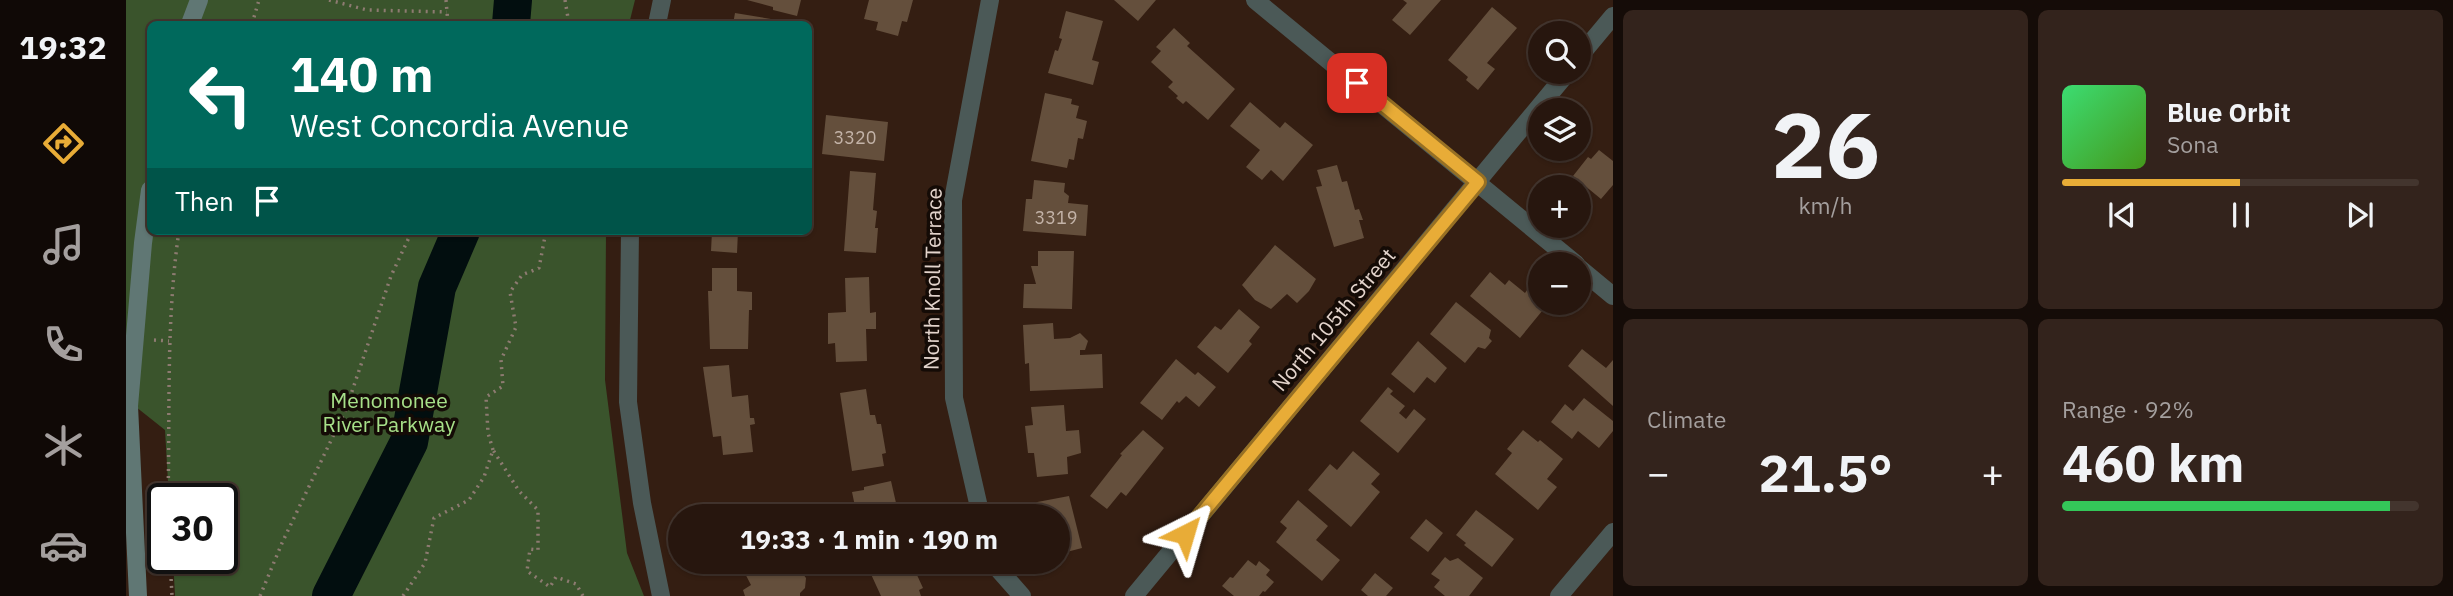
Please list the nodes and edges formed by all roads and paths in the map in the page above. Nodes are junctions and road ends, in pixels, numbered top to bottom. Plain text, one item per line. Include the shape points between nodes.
1 (199, 0) edge
2 (259, 0) edge
3 (329, 0) edge
4 (446, 0) edge
5 (565, 0) edge
6 (662, 0) edge
7 (990, 0) edge
8 (1255, 0) edge
9 (447, 12) junction
10 (1613, 16) edge
11 (191, 21) edge
12 (253, 21) edge
13 (448, 21) edge
14 (568, 21) edge
15 (658, 21) edge
16 (1591, 42) edge
17 (1557, 84) edge
18 (1478, 182) junction
19 (147, 213) edge
20 (179, 235) edge
21 (410, 235) edge
22 (545, 235) edge
23 (630, 235) edge
24 (1561, 252) edge
25 (1591, 277) edge
26 (1613, 296) edge
27 (146, 340) dead end
28 (169, 341) junction
29 (127, 406) edge
30 (493, 450) junction
31 (168, 483) edge
32 (978, 504) edge
33 (1613, 532) edge
34 (171, 574) edge
35 (1003, 574) edge
36 (138, 596) edge
37 (172, 596) edge
38 (260, 596) edge
39 (403, 596) edge
40 (583, 596) edge
41 (661, 596) edge
42 (1022, 596) edge
43 (1133, 596) edge
44 (1559, 596) edge

1 - 11 street
2 - 12 path
3 - 9 path via 367,10
4 - 9 path
5 - 14 path
6 - 15 street
7 - 32 street, North Knoll Terrace via 953,200 954,398
8 - 18 street
9 - 13 path
10 - 16 street
17 - 18 street, North 105th Street
18 - 24 street
18 - 43 street, North 105th Street
19 - 29 street
20 - 28 path
21 - 38 path via 391,276 346,409
22 - 30 path via 539,268 522,275 510,292 516,327 501,360 503,386 486,397
23 - 41 street via 628,402
25 - 26 street
27 - 28 path
28 - 31 path
29 - 36 street
30 - 39 path via 484,477 469,500 434,518 425,563
30 - 40 path via 519,491 538,510 538,550 530,549 527,571 550,587 556,577 576,584
33 - 44 street
34 - 37 path
35 - 42 street

